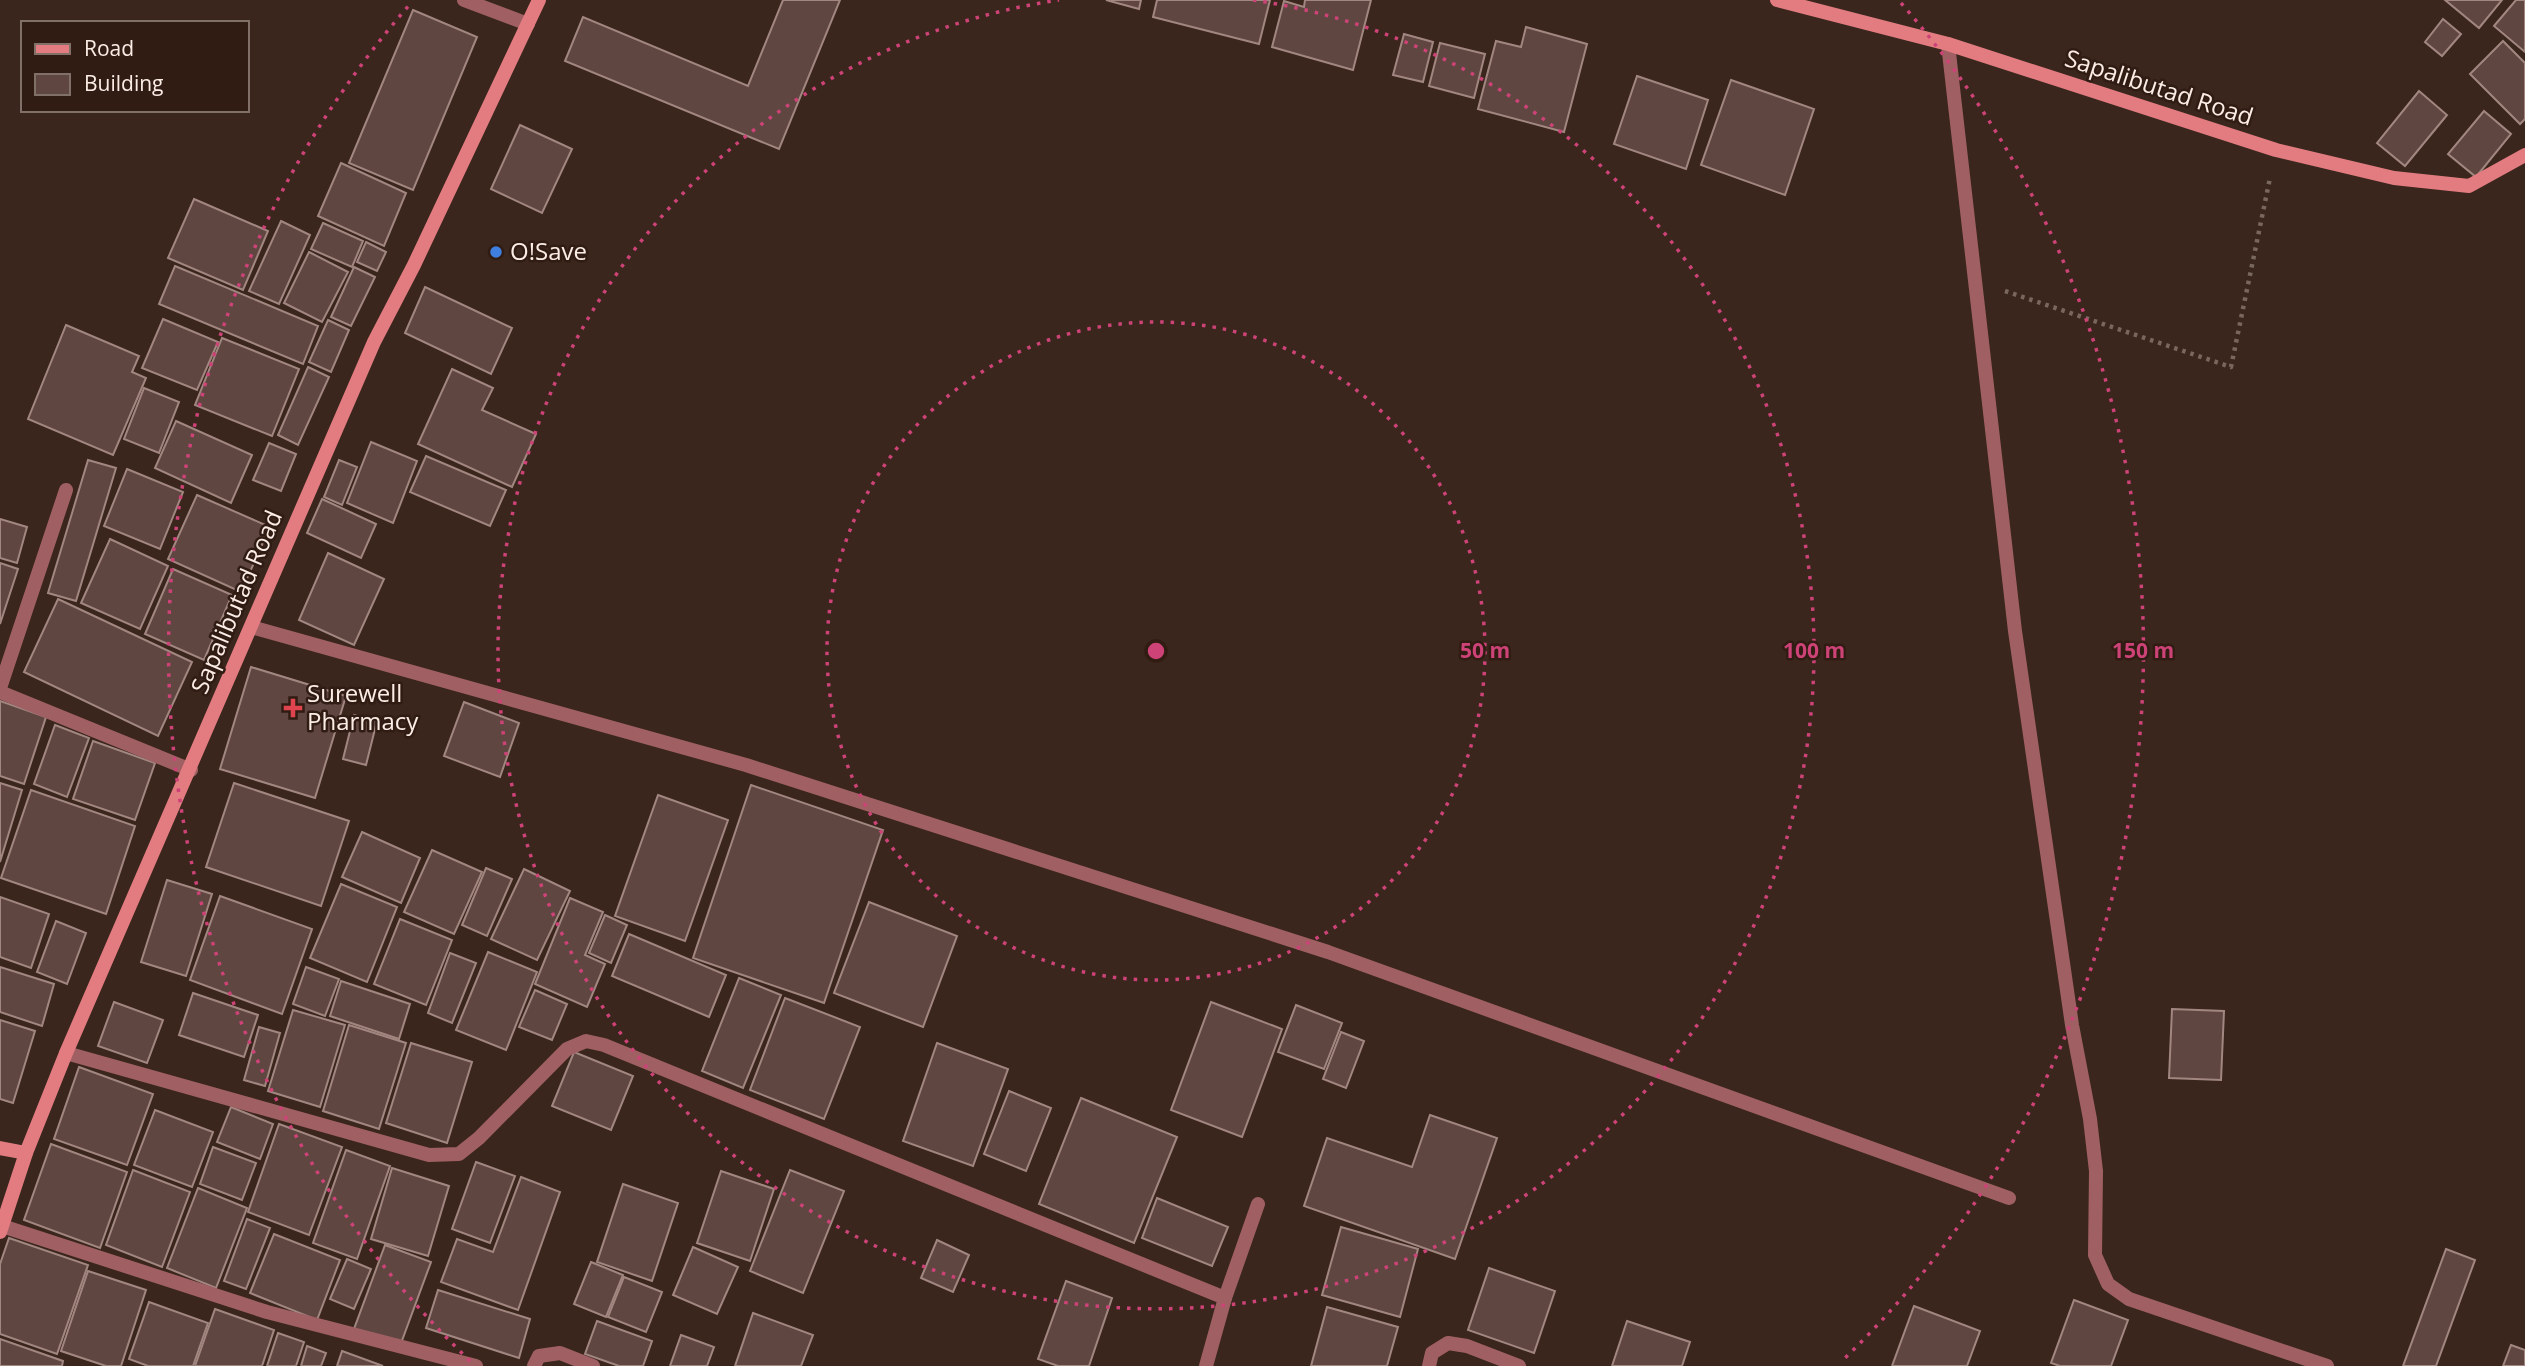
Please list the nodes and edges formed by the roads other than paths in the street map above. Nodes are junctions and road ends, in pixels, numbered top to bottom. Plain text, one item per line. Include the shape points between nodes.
1 (464, 0) edge
2 (539, 0) edge
3 (1777, 0) edge
4 (528, 24) junction
5 (1948, 44) junction
6 (2525, 155) edge
7 (66, 490) dead end
8 (251, 627) junction
9 (0, 690) edge
10 (191, 770) junction
11 (66, 1053) junction
12 (0, 1148) edge
13 (26, 1153) junction
14 (2009, 1198) dead end
15 (1258, 1204) dead end
16 (1, 1229) edge
17 (1225, 1298) junction
18 (476, 1366) edge
19 (534, 1366) edge
20 (593, 1366) edge
21 (1206, 1366) edge
22 (1429, 1366) edge
23 (1519, 1366) edge
24 (2327, 1366) edge

1 - 4 street
2 - 4 street, Sapalibutad Road
3 - 5 street, Sapalibutad Road
4 - 8 street, Sapalibutad Road via 374,342
5 - 6 street, Sapalibutad Road via 2276,150 2394,178 2469,186
5 - 24 street via 2015,632 2090,1119 2096,1171 2095,1255 2108,1284 2129,1299
7 - 9 street
8 - 10 street, Sapalibutad Road
8 - 14 street via 746,765 1328,952
9 - 10 street
10 - 11 street, Sapalibutad Road
11 - 13 street, Sapalibutad Road
11 - 17 street via 439,1155 459,1154 567,1049 586,1041
12 - 13 street
13 - 16 street, Sapalibutad Road
15 - 17 street
16 - 18 street via 267,1312
17 - 21 street
19 - 20 street via 539,1356 560,1353
22 - 23 street via 1432,1353 1448,1343

